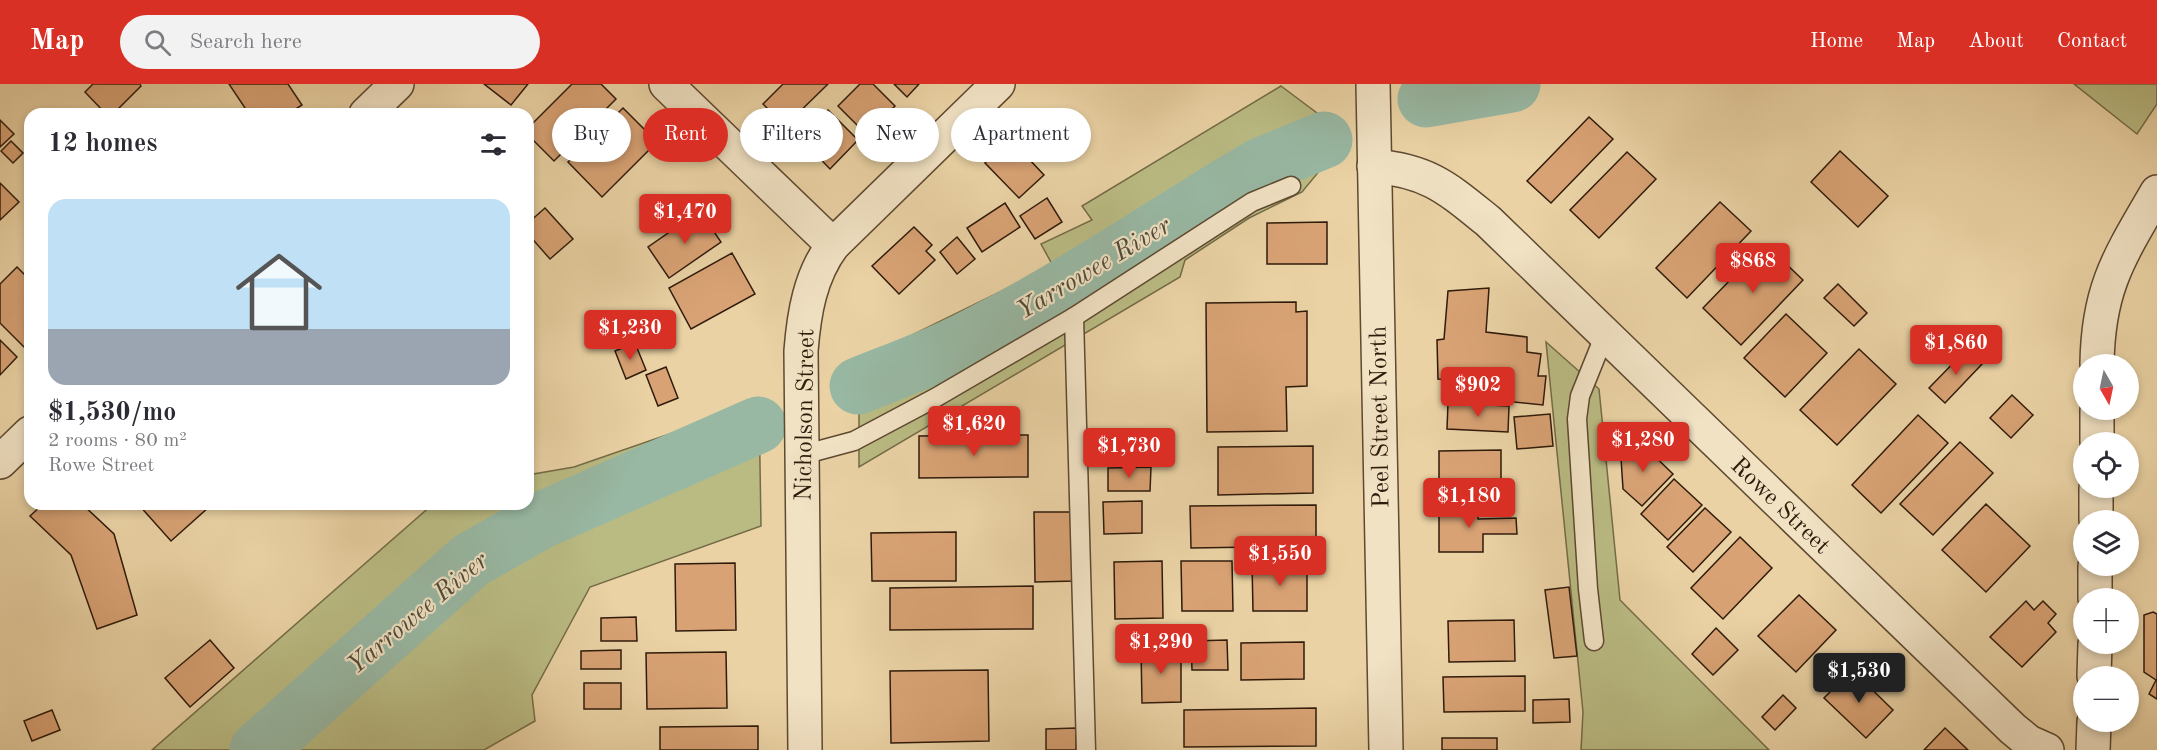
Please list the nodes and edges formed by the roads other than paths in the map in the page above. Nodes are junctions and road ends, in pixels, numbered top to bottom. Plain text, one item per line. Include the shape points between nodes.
1 (397, 84) edge
2 (666, 84) edge
3 (998, 84) edge
4 (1373, 90) edge
5 (372, 108) edge
6 (1374, 153) junction
7 (1291, 186) dead end
8 (2157, 192) edge
9 (833, 245) junction
10 (1074, 317) junction
11 (1605, 334) junction
12 (2098, 354) edge
13 (24, 439) edge
14 (802, 445) junction
15 (0, 462) edge
16 (1594, 641) dead end
17 (2094, 732) edge
18 (2021, 740) edge
19 (805, 750) edge
20 (1086, 750) edge
21 (1386, 750) edge
22 (2047, 750) edge
23 (2093, 750) edge

1 - 5 street
2 - 9 street
3 - 9 street, Nicholson Street
4 - 6 street, Peel Street North
6 - 11 street, Rowe Street via 1441,185 1488,221
6 - 21 street, Peel Street North
7 - 10 lane via 1252,202
8 - 12 street via 2110,279 2101,313
9 - 14 street, Nicholson Street via 817,272 806,307 801,351
10 - 14 lane via 854,441
10 - 20 lane
11 - 16 lane via 1580,396 1576,419
11 - 18 street, Rowe Street
13 - 15 street
14 - 19 street, Nicholson Street
17 - 23 street
18 - 22 street, Rowe Street

